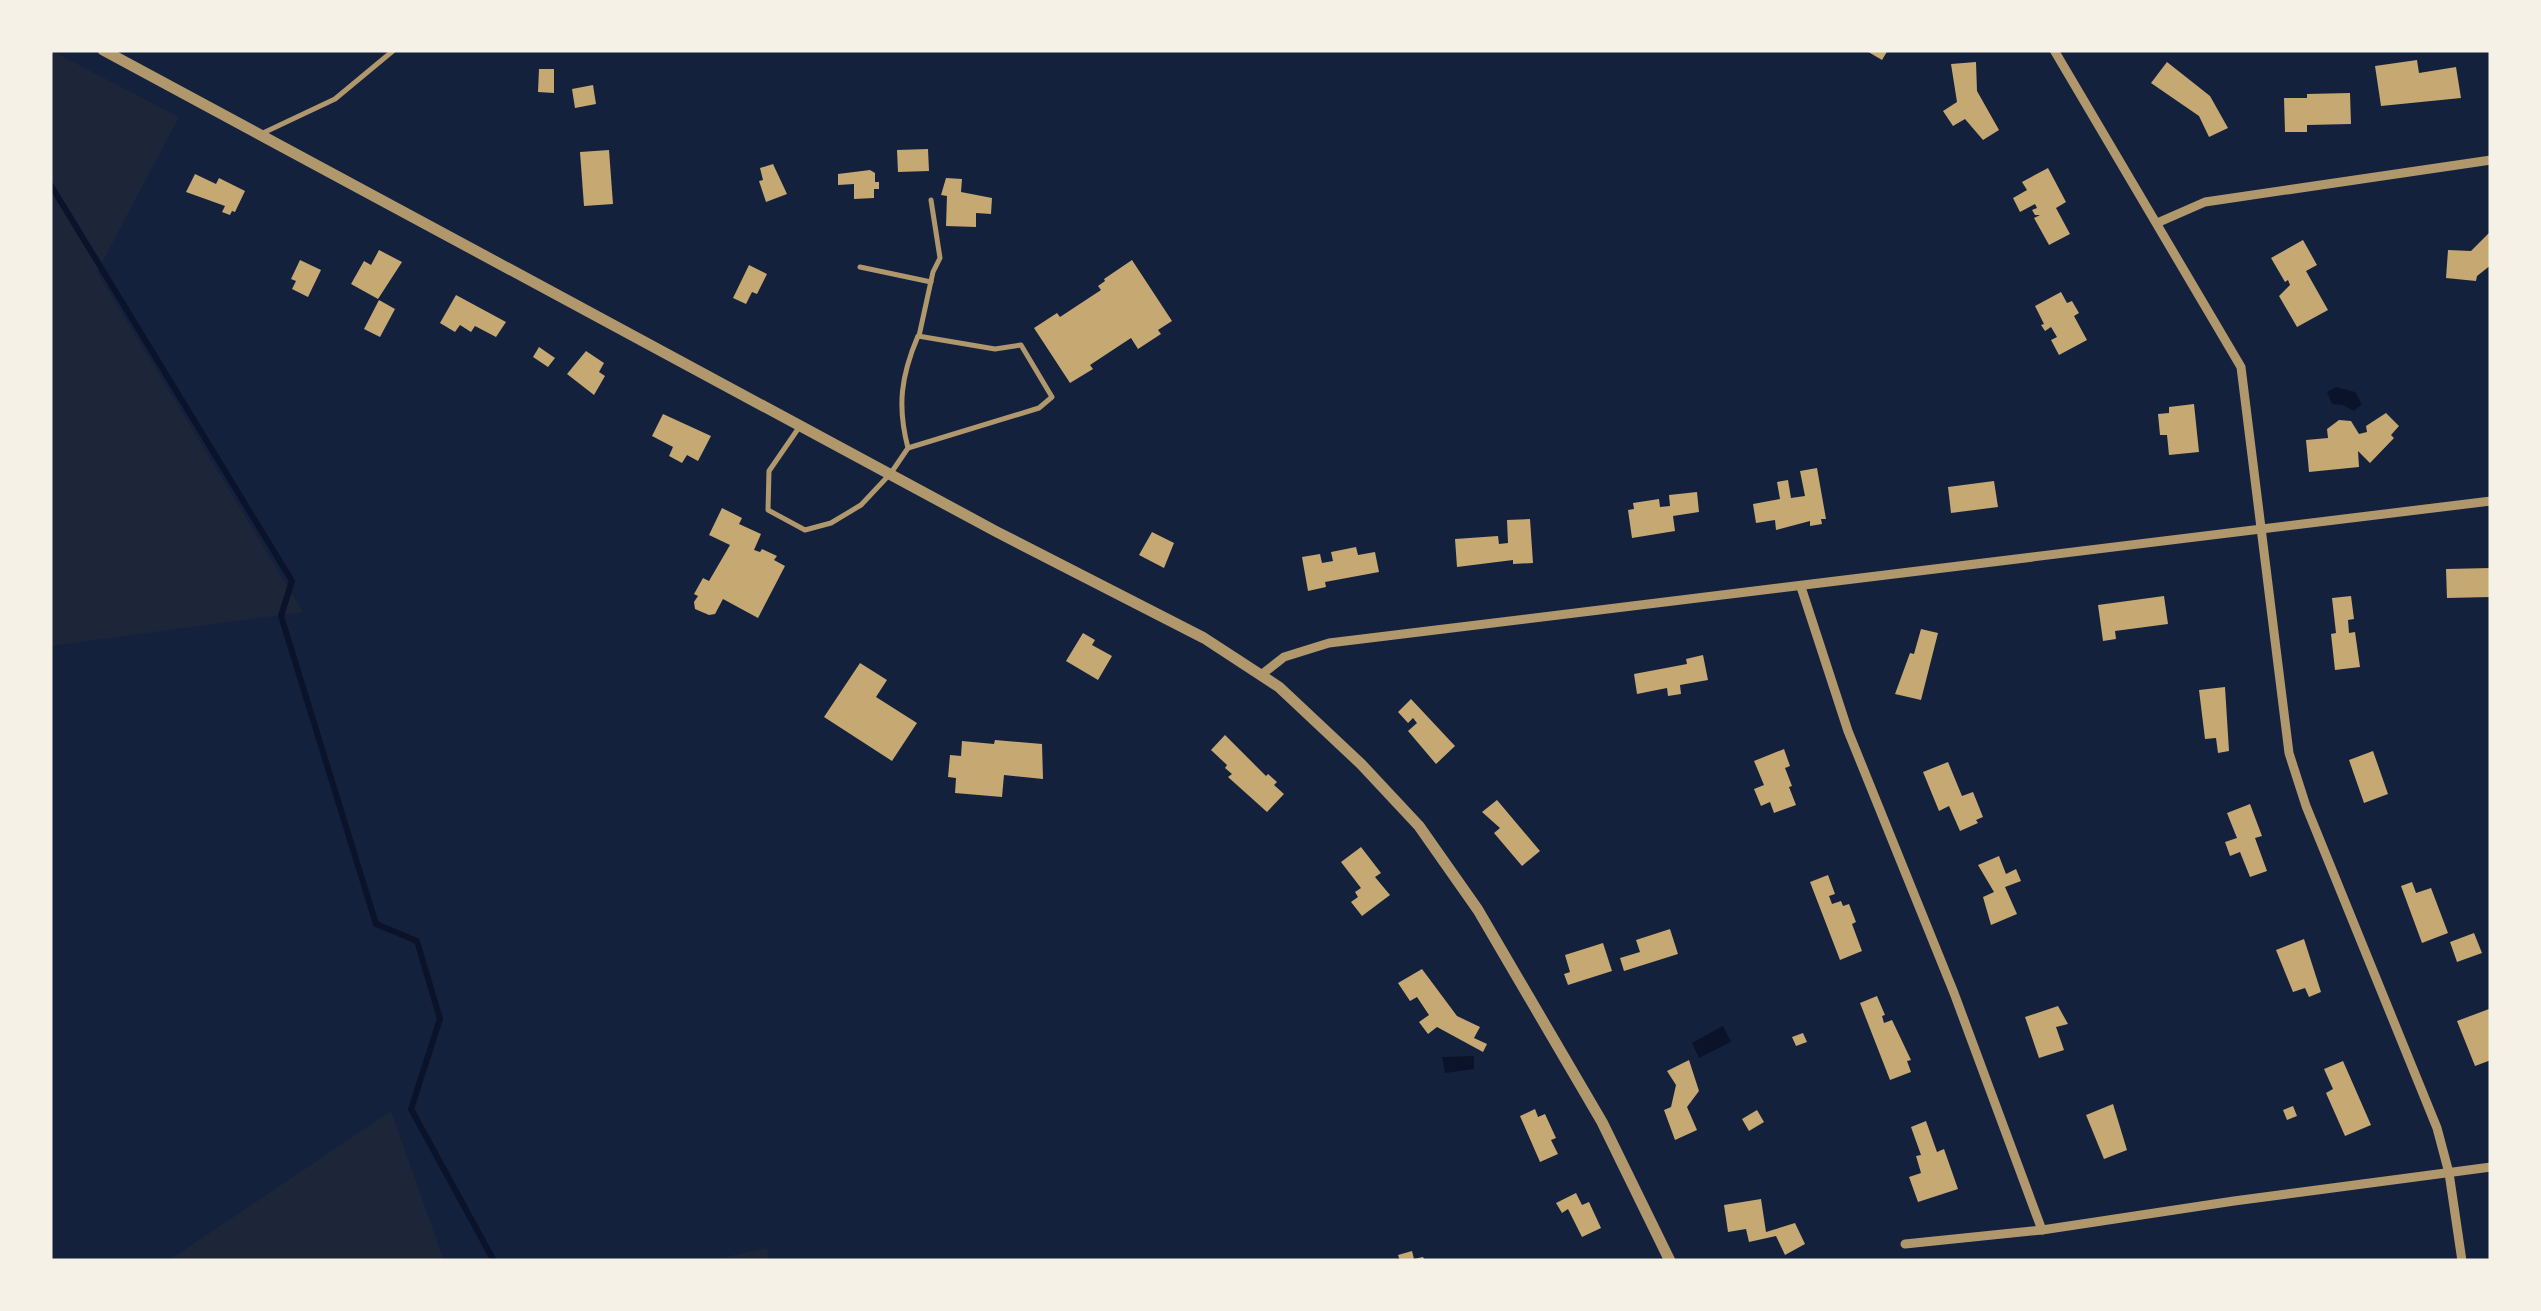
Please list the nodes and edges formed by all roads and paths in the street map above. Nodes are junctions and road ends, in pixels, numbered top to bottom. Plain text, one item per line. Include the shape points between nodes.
1 (103, 50) edge
2 (394, 50) edge
3 (2054, 50) edge
4 (260, 134) junction
5 (2491, 160) edge
6 (931, 200) dead end
7 (2157, 224) junction
8 (860, 268) dead end
9 (931, 282) junction
10 (919, 336) junction
11 (800, 426) junction
12 (908, 448) junction
13 (891, 473) junction
14 (2491, 502) edge
15 (2261, 530) junction
16 (1800, 586) junction
17 (1261, 675) junction
18 (2491, 1167) edge
19 (2449, 1173) junction
20 (2042, 1230) junction
21 (1905, 1244) dead end
22 (1670, 1261) edge
23 (2462, 1261) edge

1 - 4 street
2 - 4 lane via 335,100
3 - 7 street
4 - 11 street
5 - 7 street via 2205,202
6 - 9 lane via 940,258
7 - 15 street via 2241,367
8 - 9 lane
9 - 10 lane
10 - 12 lane via 906,365 900,418
10 - 12 lane via 995,348 1020,345 1052,397 1039,408
11 - 13 street
11 - 13 lane via 770,471 768,510 805,530 860,505
12 - 13 lane
13 - 17 street via 1204,638
14 - 15 street
15 - 16 street
15 - 19 street via 2294,770
16 - 17 street via 1329,644 1284,657
16 - 20 street via 1848,731
17 - 22 street via 1373,776 1419,826 1468,896 1602,1122
18 - 19 street
19 - 20 street
19 - 23 street
20 - 21 street

